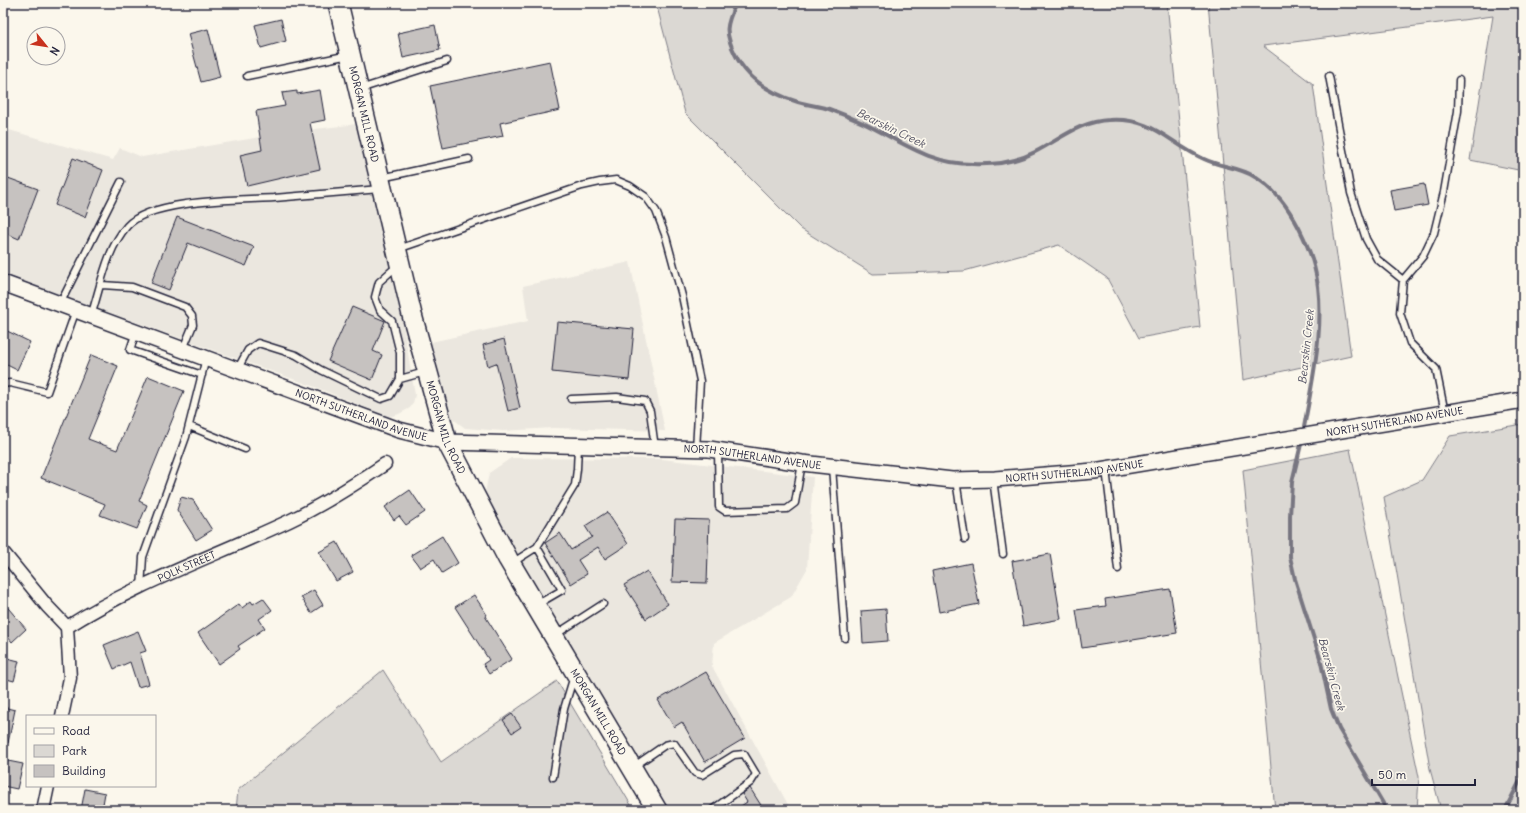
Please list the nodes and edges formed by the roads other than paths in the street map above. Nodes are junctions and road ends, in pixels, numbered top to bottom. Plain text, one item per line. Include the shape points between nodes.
1 (338, 3) edge
2 (350, 55) junction
3 (447, 60) dead end
4 (247, 76) dead end
5 (1329, 76) dead end
6 (1459, 80) dead end
7 (358, 90) junction
8 (469, 159) dead end
9 (122, 182) dead end
10 (381, 184) junction
11 (398, 256) junction
12 (1403, 280) junction
13 (3, 283) edge
14 (102, 285) junction
15 (60, 304) junction
16 (76, 310) junction
17 (91, 316) junction
18 (136, 332) junction
19 (182, 349) junction
20 (206, 358) junction
21 (238, 370) junction
22 (428, 371) junction
23 (202, 375) junction
24 (400, 379) junction
25 (3, 384) edge
26 (571, 399) dead end
27 (1523, 400) edge
28 (1445, 414) junction
29 (189, 426) junction
30 (447, 442) junction
31 (578, 446) junction
32 (655, 448) junction
33 (244, 449) dead end
34 (696, 449) junction
35 (718, 451) junction
36 (802, 463) junction
37 (385, 464) dead end
38 (832, 466) junction
39 (1106, 469) junction
40 (993, 479) junction
41 (956, 480) junction
42 (965, 539) dead end
43 (538, 548) junction
44 (3, 552) edge
45 (1003, 554) dead end
46 (511, 564) junction
47 (1118, 569) dead end
48 (141, 588) junction
49 (603, 604) dead end
50 (535, 606) junction
51 (67, 626) junction
52 (554, 636) junction
53 (845, 638) dead end
54 (575, 673) junction
55 (62, 715) edge
56 (632, 768) junction
57 (553, 777) dead end
58 (48, 787) edge
59 (43, 810) edge
60 (658, 810) edge
61 (712, 810) edge

1 - 2 main road, MORGAN MILL ROAD
2 - 4 lane
2 - 7 main road, MORGAN MILL ROAD
3 - 7 lane
5 - 12 lane via 1351,193 1366,239 1377,259
6 - 12 lane via 1458,111 1434,233 1423,256
7 - 10 main road, MORGAN MILL ROAD
8 - 10 lane
9 - 15 lane
10 - 11 main road, MORGAN MILL ROAD
10 - 14 lane via 191,204 139,216 127,226 117,242 108,260
11 - 22 main road, MORGAN MILL ROAD
11 - 24 lane via 379,282 375,297 380,310 392,321 400,353
11 - 34 lane via 432,236 582,186 616,180 630,186 646,197 656,211 682,296 700,381
12 - 28 lane via 1400,313 1410,343 1436,369
13 - 15 street, NORTH SUTHERLAND AVENUE
14 - 17 lane
14 - 19 lane via 132,286 184,307 192,316 193,325
15 - 16 street, NORTH SUTHERLAND AVENUE
16 - 17 street, NORTH SUTHERLAND AVENUE
16 - 25 lane via 47,392 10,383
17 - 18 street, NORTH SUTHERLAND AVENUE
18 - 19 street, NORTH SUTHERLAND AVENUE
18 - 23 lane via 130,350
19 - 20 street, NORTH SUTHERLAND AVENUE
20 - 21 street, NORTH SUTHERLAND AVENUE
20 - 23 lane
21 - 24 lane via 248,350 258,343 296,355 381,399 390,396
21 - 30 street, NORTH SUTHERLAND AVENUE via 399,430
22 - 24 lane
22 - 30 main road, MORGAN MILL ROAD
23 - 29 lane
26 - 32 lane via 617,397 645,401 650,411
27 - 28 street, NORTH SUTHERLAND AVENUE
28 - 39 street, NORTH SUTHERLAND AVENUE
29 - 33 lane
29 - 48 lane via 143,557
30 - 31 street, NORTH SUTHERLAND AVENUE
30 - 46 main road, MORGAN MILL ROAD
31 - 32 street, NORTH SUTHERLAND AVENUE
31 - 43 lane via 575,485
32 - 34 street, NORTH SUTHERLAND AVENUE
34 - 35 street, NORTH SUTHERLAND AVENUE
35 - 36 street, NORTH SUTHERLAND AVENUE
35 - 36 lane via 719,507 726,511 787,509 795,503
36 - 38 street, NORTH SUTHERLAND AVENUE
37 - 48 street, POLK STREET via 340,495 290,521
38 - 41 street, NORTH SUTHERLAND AVENUE
38 - 53 lane
39 - 40 street, NORTH SUTHERLAND AVENUE
39 - 47 lane
40 - 41 street, NORTH SUTHERLAND AVENUE
40 - 45 lane
41 - 42 lane
43 - 46 lane
43 - 50 lane via 562,590
44 - 51 street via 47,606
46 - 50 main road, MORGAN MILL ROAD
48 - 51 street, POLK STREET
49 - 52 lane
50 - 52 main road, MORGAN MILL ROAD
51 - 55 street via 70,678
52 - 54 main road, MORGAN MILL ROAD
54 - 56 main road, MORGAN MILL ROAD
54 - 57 lane via 564,710
56 - 60 main road, MORGAN MILL ROAD
56 - 61 lane via 665,745 674,743 695,773 702,775 734,755 744,754 756,774 751,782
58 - 59 street

